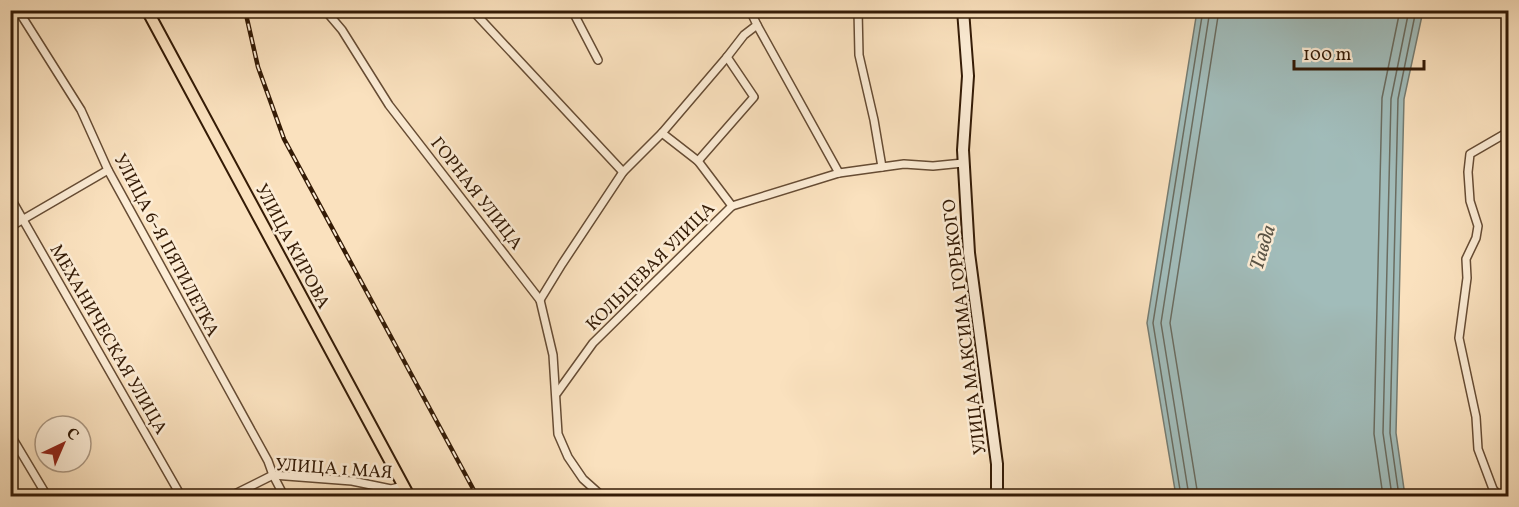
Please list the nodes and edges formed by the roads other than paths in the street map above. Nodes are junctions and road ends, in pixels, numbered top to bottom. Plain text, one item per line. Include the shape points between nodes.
1 (147, 10) edge
2 (325, 10) edge
3 (472, 10) edge
4 (572, 10) edge
5 (750, 10) edge
6 (858, 10) edge
7 (963, 10) edge
8 (14, 11) edge
9 (757, 25) junction
10 (727, 57) junction
11 (597, 60) dead end
12 (1509, 78) edge
13 (1509, 94) edge
14 (1509, 128) edge
15 (663, 133) junction
16 (698, 161) junction
17 (963, 163) junction
18 (882, 167) junction
19 (108, 170) junction
20 (623, 172) junction
21 (839, 173) junction
22 (10, 197) edge
23 (732, 206) junction
24 (24, 219) junction
25 (10, 227) edge
26 (540, 300) junction
27 (557, 393) junction
28 (10, 434) edge
29 (273, 475) junction
30 (403, 486) junction
31 (47, 496) edge
32 (181, 496) edge
33 (231, 496) edge
34 (284, 496) edge
35 (409, 496) edge
36 (602, 496) edge
37 (997, 496) edge
38 (1500, 496) edge

1 - 30 main road, УЛИЦА КИРОВА
2 - 26 street, ГОРНАЯ УЛИЦА via 389,105
3 - 20 street
4 - 11 street
5 - 9 street
6 - 18 street via 859,55
7 - 17 street, УЛИЦА МАКСИМА ГОРЬКОГО via 968,76
8 - 19 street, УЛИЦА 6-Я ПЯТИЛЕТКА via 81,110
9 - 10 street
9 - 21 street
10 - 15 street
10 - 16 street via 754,97
12 - 13 street
14 - 38 street via 1470,154 1470,201 1478,226 1466,259 1460,338 1476,417 1478,449 1493,489
15 - 16 street
15 - 20 street
16 - 23 street
17 - 18 street, КОЛЬЦЕВАЯ УЛИЦА
17 - 37 street, УЛИЦА МАКСИМА ГОРЬКОГО via 969,253 997,464
18 - 21 street, КОЛЬЦЕВАЯ УЛИЦА
19 - 24 street
19 - 29 street, УЛИЦА 6-Я ПЯТИЛЕТКА
20 - 26 street
21 - 23 street, КОЛЬЦЕВАЯ УЛИЦА
22 - 24 street, МЕХАНИЧЕСКАЯ УЛИЦА
23 - 27 street, КОЛЬЦЕВАЯ УЛИЦА via 593,343
24 - 25 street
24 - 32 street, МЕХАНИЧЕСКАЯ УЛИЦА
26 - 27 street, ГОРНАЯ УЛИЦА
27 - 36 street, ГОРНАЯ УЛИЦА via 558,435 583,479
28 - 31 street
29 - 30 street, УЛИЦА 1 МАЯ via 352,481 391,489
29 - 33 street, УЛИЦА 1 МАЯ
29 - 34 street, УЛИЦА 6-Я ПЯТИЛЕТКА
30 - 35 main road, УЛИЦА КИРОВА

